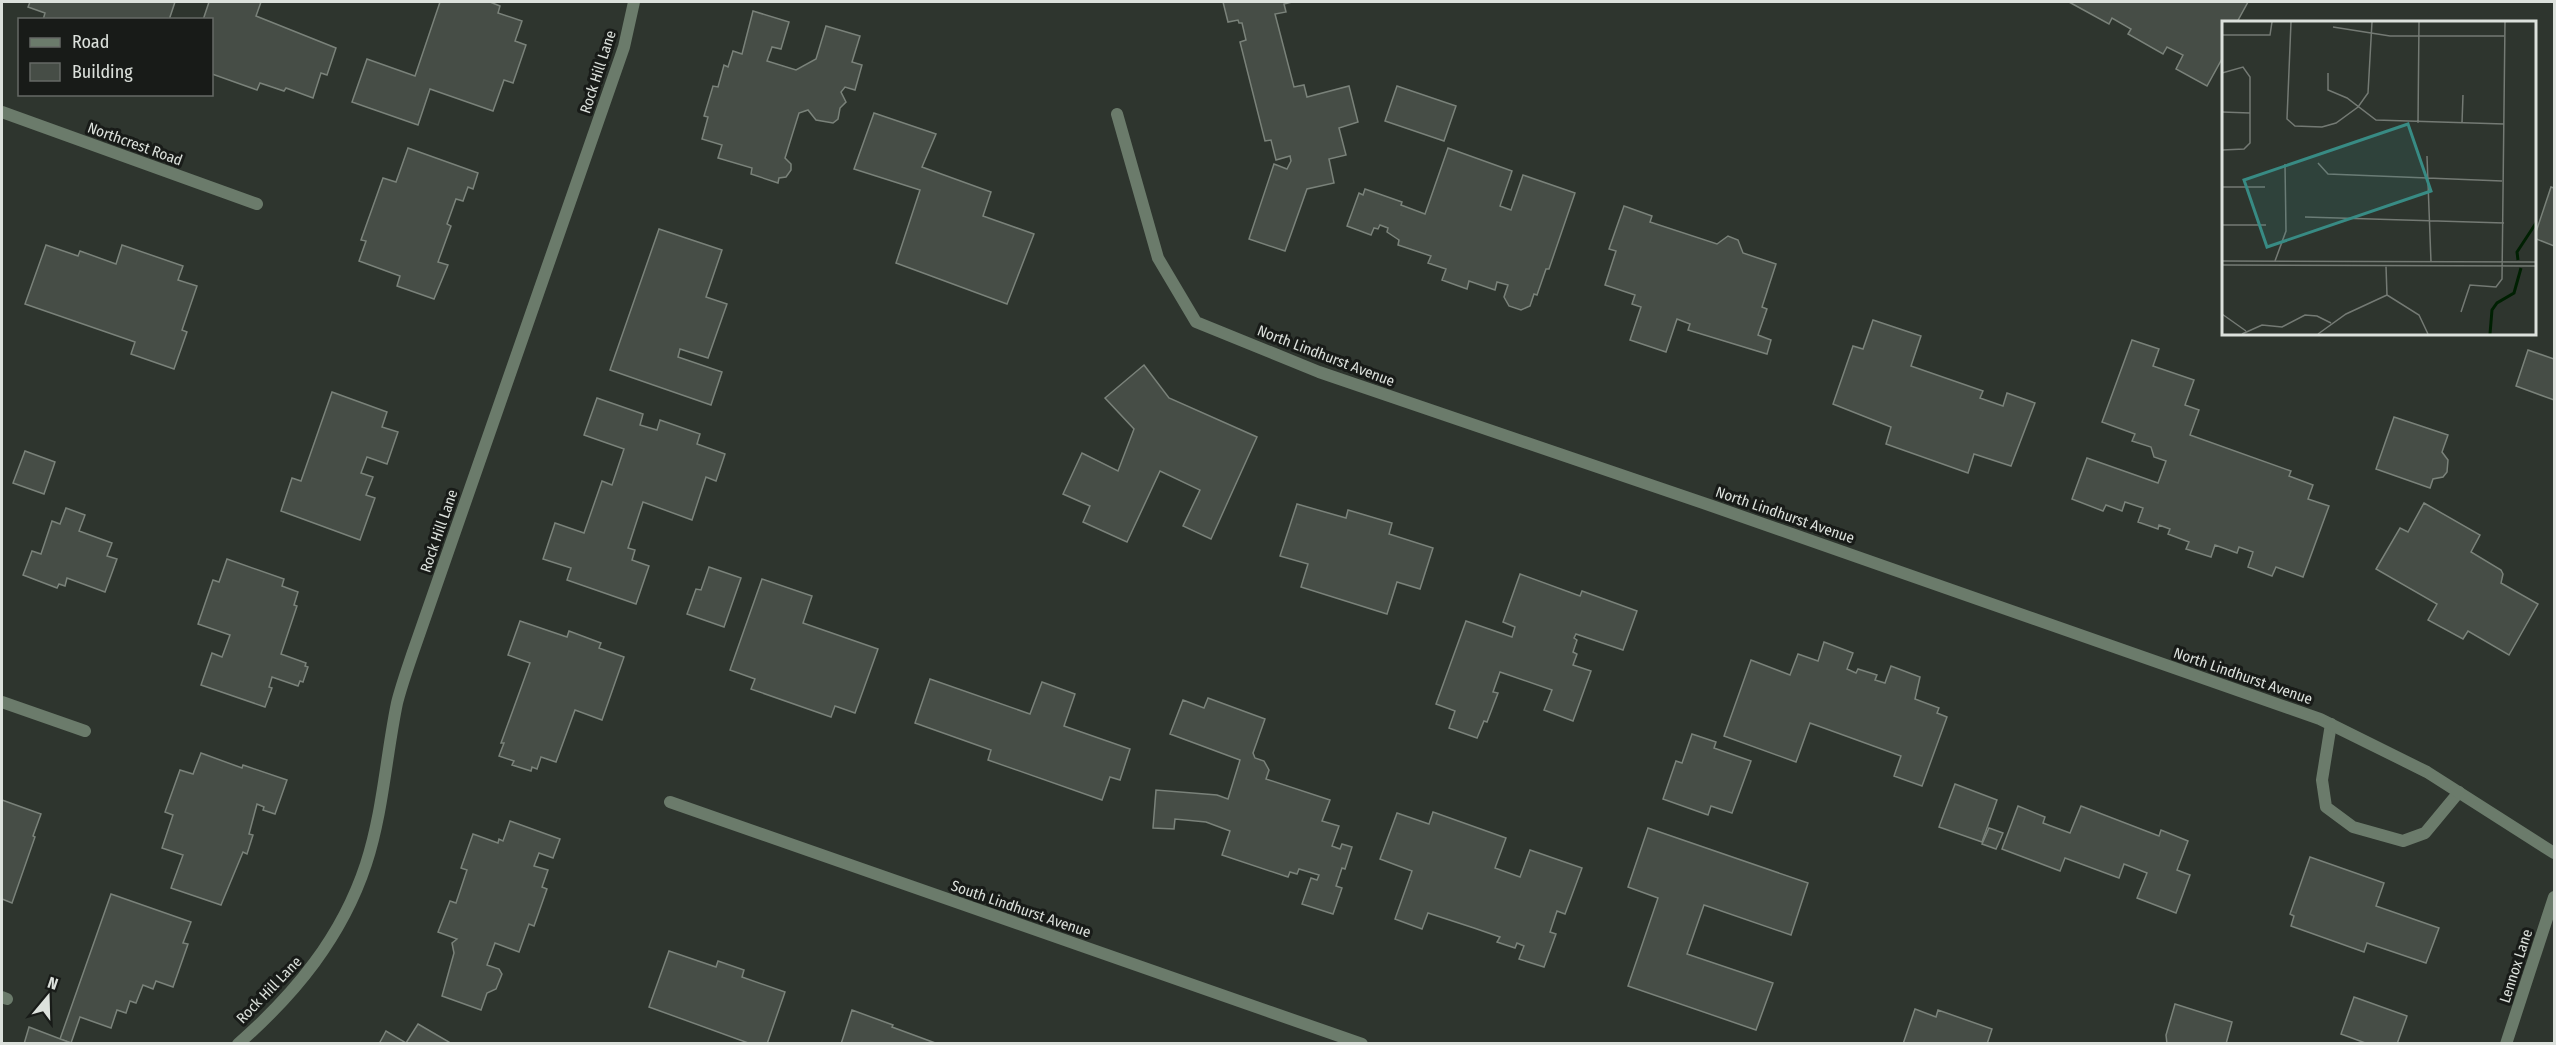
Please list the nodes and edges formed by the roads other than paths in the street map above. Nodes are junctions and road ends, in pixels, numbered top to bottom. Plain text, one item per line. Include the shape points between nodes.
1 (634, 2) edge
2 (2, 112) edge
3 (1118, 114) dead end
4 (257, 204) dead end
5 (2, 702) edge
6 (2331, 724) junction
7 (85, 731) dead end
8 (2459, 792) junction
9 (670, 802) dead end
10 (2554, 853) edge
11 (2554, 897) edge
12 (238, 1044) edge
13 (1362, 1044) edge
14 (2506, 1044) edge

1 - 12 street, Rock Hill Lane via 624,47 412,655 398,701 366,864 342,922 311,970 268,1018
2 - 4 street, Northcrest Road
3 - 6 street, North Lindhurst Avenue via 1158,258 1196,322 1319,372
5 - 7 street
6 - 8 street, North Lindhurst Avenue
6 - 8 street via 2322,780 2326,807 2353,827 2403,841 2425,833
8 - 10 street, North Lindhurst Avenue
9 - 13 street, South Lindhurst Avenue
11 - 14 street, Lennox Lane

